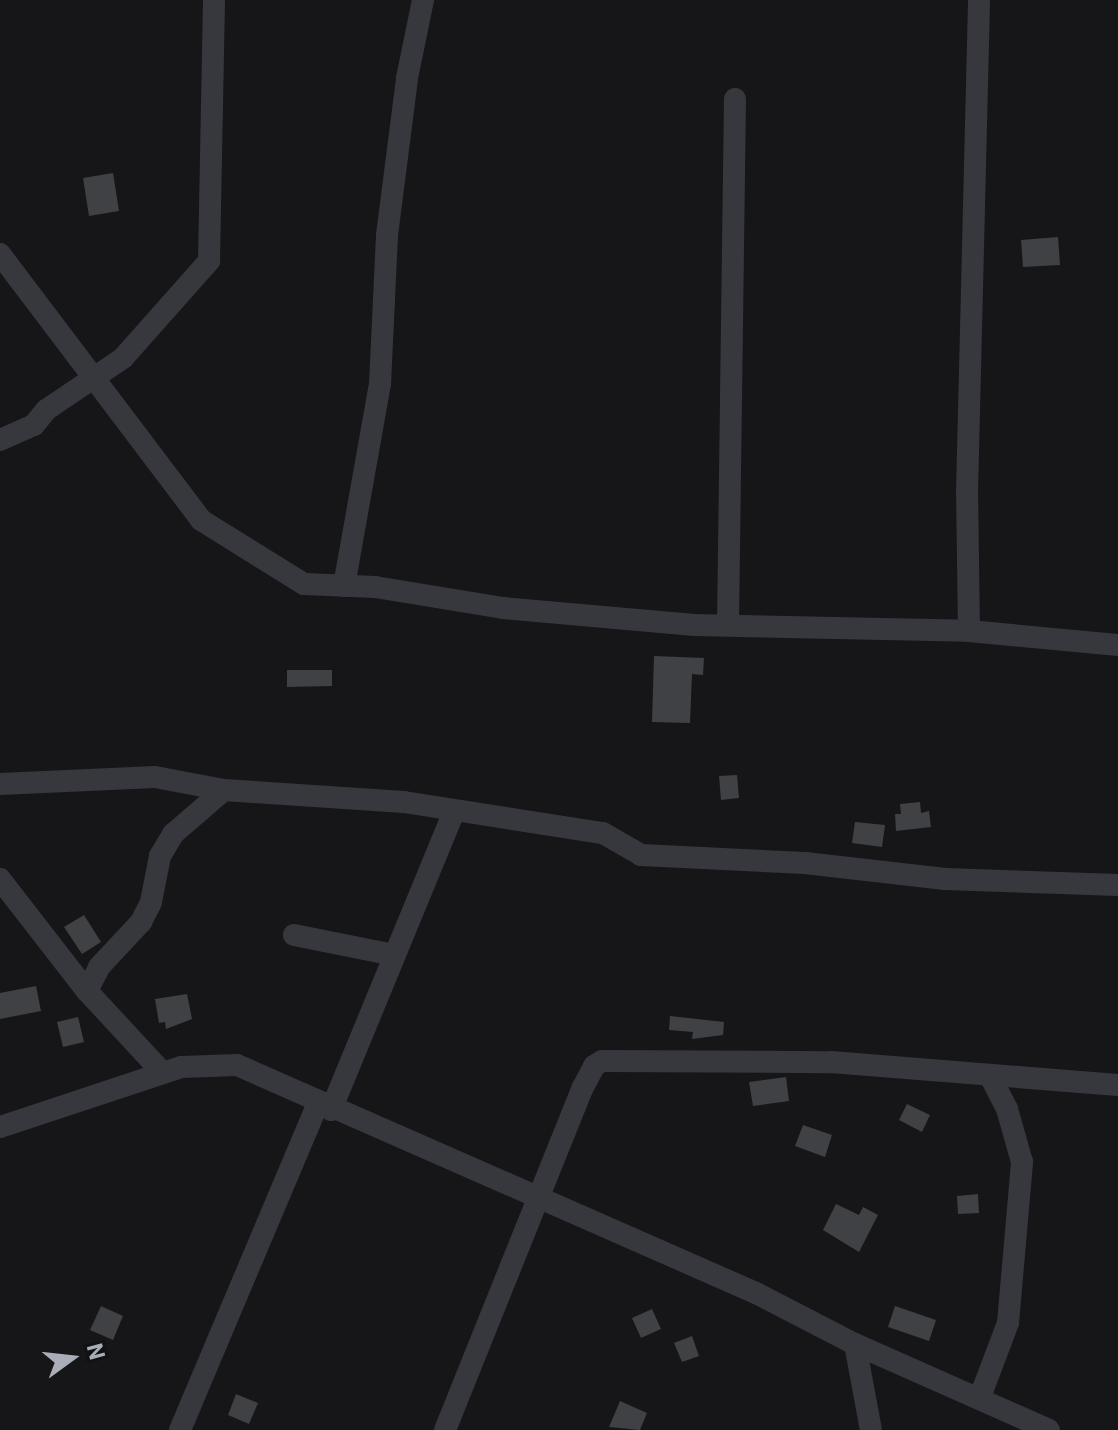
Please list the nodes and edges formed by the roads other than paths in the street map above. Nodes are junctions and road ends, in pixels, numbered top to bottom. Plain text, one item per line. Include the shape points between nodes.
1 (214, 0) edge
2 (423, 0) edge
3 (979, 0) edge
4 (735, 99) dead end
5 (0, 254) edge
6 (98, 379) junction
7 (0, 440) edge
8 (344, 586) junction
9 (728, 625) junction
10 (969, 631) junction
11 (1118, 645) edge
12 (0, 784) edge
13 (224, 790) junction
14 (454, 812) junction
15 (0, 879) edge
16 (1118, 885) edge
17 (294, 935) dead end
18 (394, 955) junction
19 (87, 991) junction
20 (162, 1072) junction
21 (990, 1075) junction
22 (1025, 1078) junction
23 (1118, 1085) edge
24 (324, 1107) junction
25 (1007, 1109) junction
26 (0, 1127) edge
27 (538, 1199) junction
28 (855, 1344) junction
29 (980, 1397) junction
30 (180, 1430) edge
31 (445, 1430) edge
32 (871, 1430) edge
33 (1049, 1430) edge

1 - 6 street via 209,261
2 - 8 street via 387,235 380,384
3 - 10 street via 967,493
4 - 9 street
5 - 6 street
6 - 7 street via 46,410 34,425
6 - 8 street via 208,526 304,584
8 - 9 street via 517,609
9 - 10 street
10 - 11 street
12 - 13 street via 128,776
13 - 14 street via 404,802
13 - 19 street via 173,834 160,856 151,902 141,922 99,967
14 - 16 street via 603,833 641,855 805,863 945,879
14 - 18 street
15 - 19 street
17 - 18 street
18 - 24 street
19 - 20 street
20 - 24 street via 237,1065
20 - 26 street
21 - 22 street
21 - 25 street
21 - 27 street via 831,1062 602,1061 582,1089
22 - 23 street
22 - 25 street
24 - 27 street
24 - 30 street
25 - 29 street via 1022,1162 1008,1323
27 - 28 street via 756,1293
27 - 31 street
28 - 29 street
28 - 32 street
29 - 33 street

